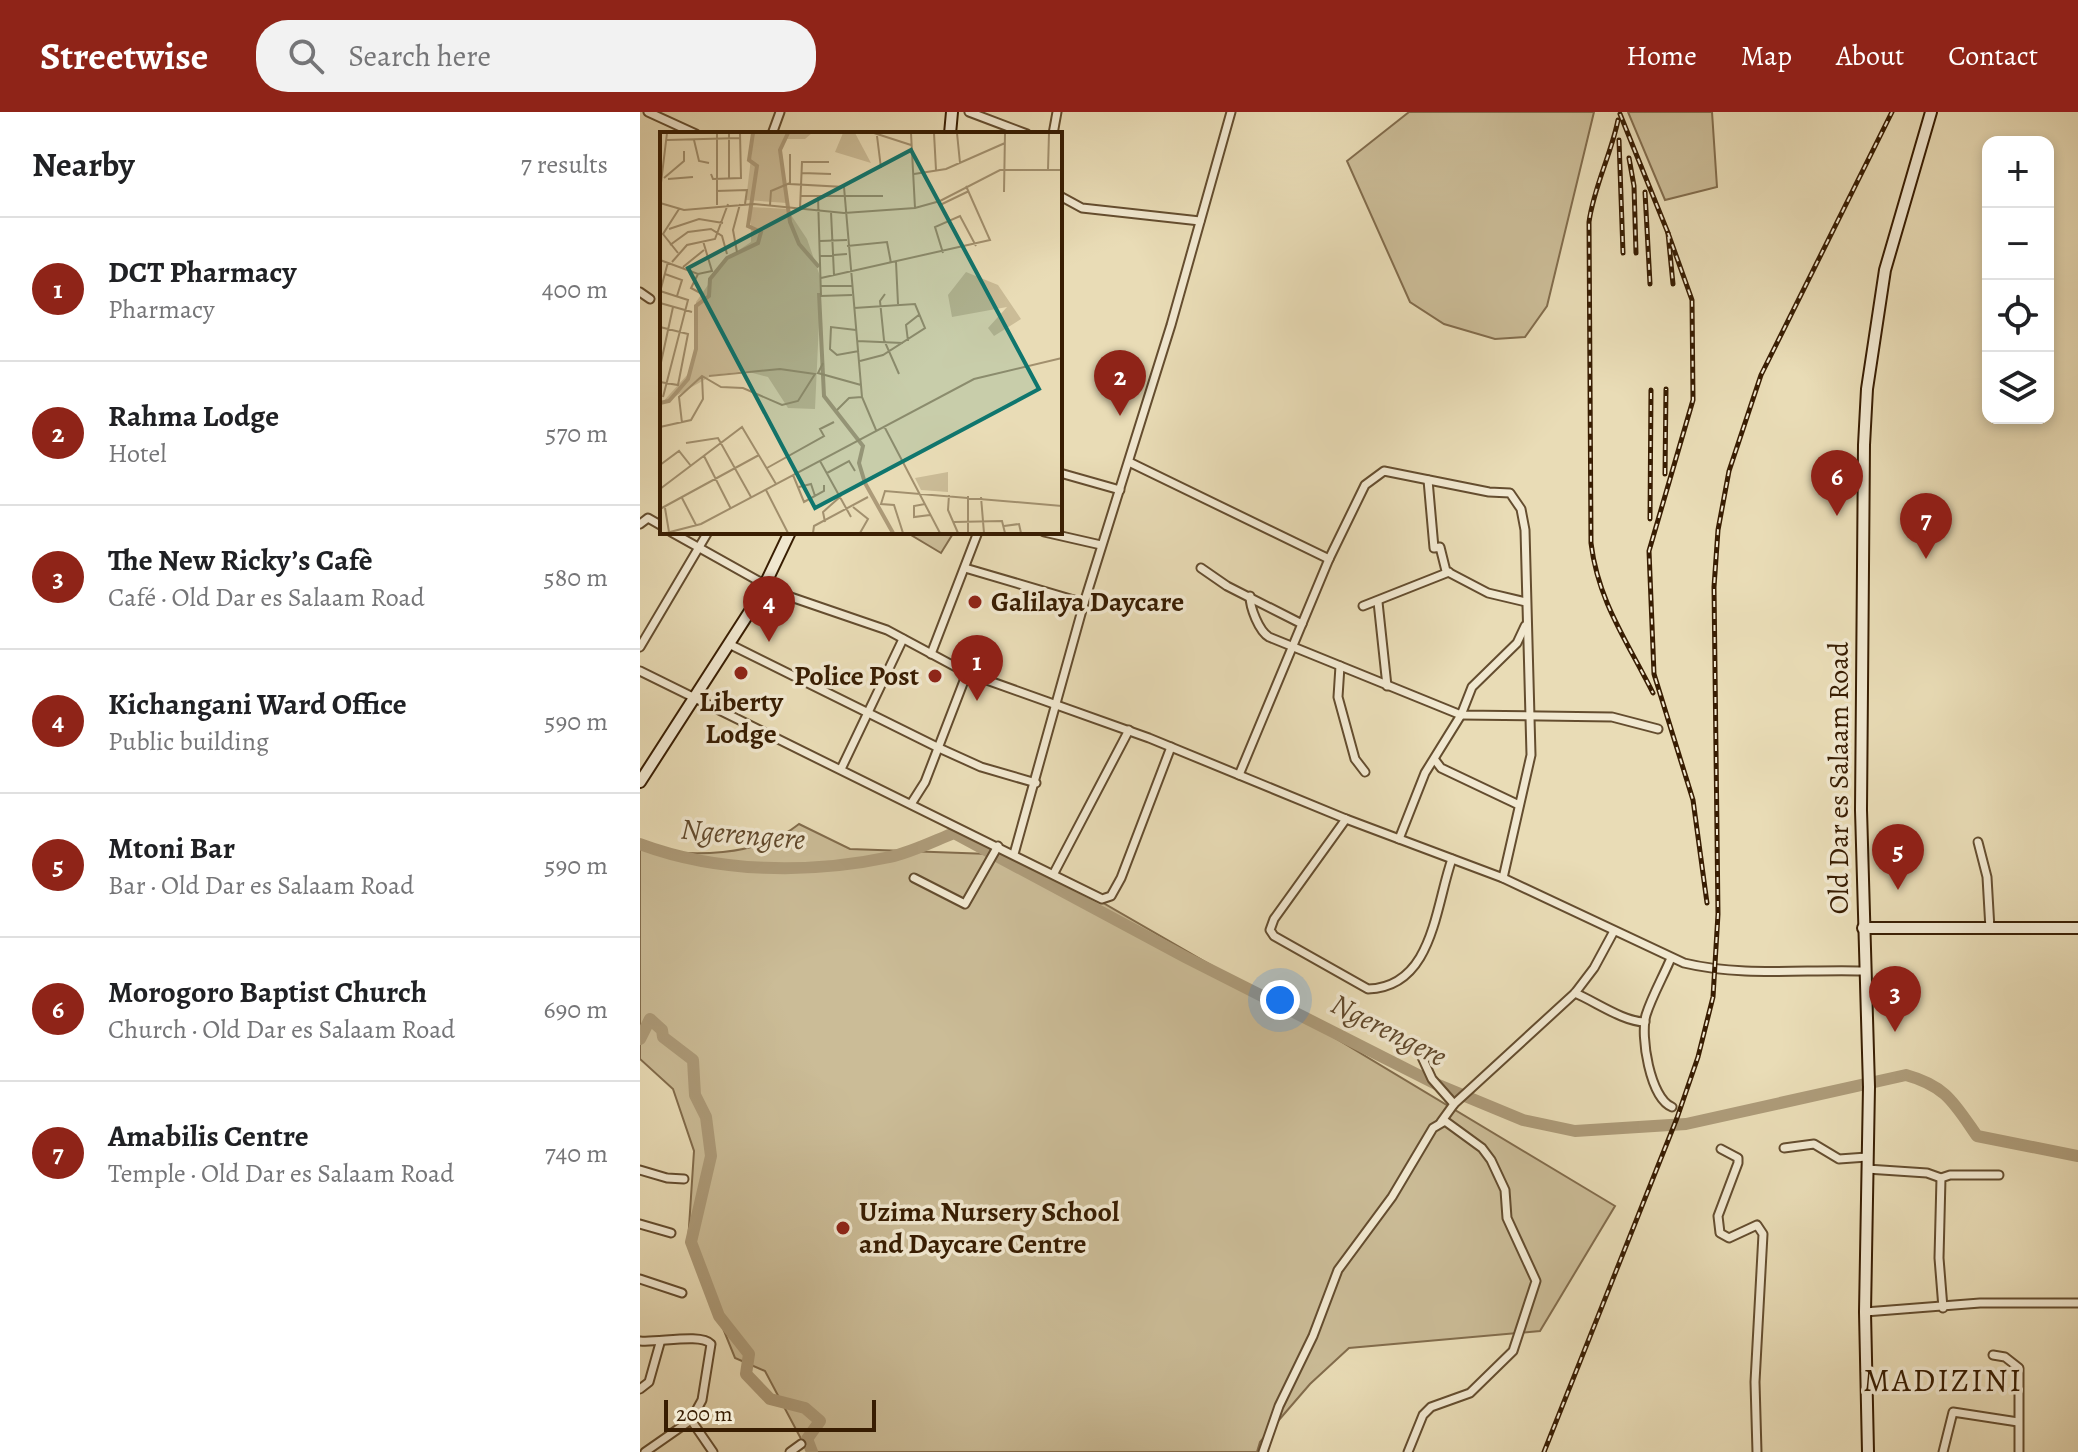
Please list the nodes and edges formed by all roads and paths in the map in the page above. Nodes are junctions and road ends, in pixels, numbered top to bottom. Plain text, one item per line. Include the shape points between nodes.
1 (648, 112) edge
2 (780, 112) edge
3 (952, 112) edge
4 (971, 112) edge
5 (1057, 112) edge
6 (1231, 112) edge
7 (1931, 112) edge
8 (1000, 125) junction
9 (692, 132) edge
10 (773, 132) edge
11 (950, 132) edge
12 (1002, 132) edge
13 (1021, 132) edge
14 (1053, 132) edge
15 (1062, 197) edge
16 (1200, 221) junction
17 (640, 292) edge
18 (650, 299) dead end
19 (1129, 462) junction
20 (1062, 474) edge
21 (1428, 480) junction
22 (1120, 490) junction
23 (640, 524) edge
24 (660, 525) edge
25 (674, 534) edge
26 (707, 534) edge
27 (789, 534) edge
28 (977, 534) edge
29 (1053, 534) edge
30 (1101, 545) junction
31 (698, 548) junction
32 (1329, 559) junction
33 (775, 567) junction
34 (965, 568) junction
35 (1201, 568) dead end
36 (1449, 572) junction
37 (766, 585) junction
38 (782, 594) junction
39 (1250, 596) junction
40 (759, 597) junction
41 (1378, 602) junction
42 (1526, 602) junction
43 (1084, 603) junction
44 (1363, 606) dead end
45 (1302, 624) junction
46 (1526, 624) junction
47 (903, 639) junction
48 (729, 644) junction
49 (640, 647) edge
50 (1291, 647) junction
51 (931, 654) junction
52 (1340, 666) junction
53 (640, 671) edge
54 (967, 673) junction
55 (1387, 686) junction
56 (695, 695) junction
57 (1056, 707) junction
58 (1530, 713) junction
59 (867, 715) junction
60 (1461, 715) junction
61 (1658, 729) dead end
62 (1129, 730) junction
63 (1171, 747) junction
64 (939, 748) junction
65 (1435, 760) junction
66 (842, 767) junction
67 (1365, 772) dead end
68 (1239, 775) junction
69 (640, 782) edge
70 (1036, 783) junction
71 (911, 804) junction
72 (1519, 805) junction
73 (1346, 819) junction
74 (1399, 839) junction
75 (1978, 842) dead end
76 (998, 846) junction
77 (1014, 854) junction
78 (1452, 859) junction
79 (1054, 873) junction
80 (914, 878) dead end
81 (1503, 878) junction
82 (1863, 928) junction
83 (2078, 928) edge
84 (1990, 929) junction
85 (1614, 931) junction
86 (1671, 958) junction
87 (1863, 971) junction
88 (1575, 993) junction
89 (1645, 1022) junction
90 (1421, 1055) dead end
91 (1454, 1104) junction
92 (1672, 1107) dead end
93 (1441, 1122) junction
94 (1784, 1148) dead end
95 (1721, 1149) dead end
96 (1867, 1157) junction
97 (1867, 1169) junction
98 (640, 1170) edge
99 (1999, 1175) dead end
100 (1941, 1178) junction
101 (684, 1179) dead end
102 (640, 1224) edge
103 (671, 1233) dead end
104 (640, 1279) edge
105 (682, 1293) dead end
106 (2078, 1303) edge
107 (1943, 1308) junction
108 (1865, 1312) junction
109 (640, 1341) edge
110 (660, 1343) junction
111 (1993, 1355) dead end
112 (640, 1389) edge
113 (691, 1420) junction
114 (2018, 1422) junction
115 (801, 1444) dead end
116 (645, 1452) edge
117 (713, 1452) edge
118 (790, 1452) edge
119 (1263, 1452) edge
120 (1408, 1452) edge
121 (1757, 1452) edge
122 (1868, 1452) edge
123 (1943, 1452) edge
124 (2019, 1452) edge

1 - 9 street
2 - 10 street
3 - 11 main road
4 - 8 street
5 - 14 street
6 - 16 street
7 - 82 main road, Old Dar es Salaam Road via 1885,270 1867,389
8 - 12 street
8 - 13 street
15 - 16 street via 1082,208
16 - 19 street
17 - 18 street
19 - 22 street
19 - 32 street
20 - 22 street
21 - 32 street via 1384,471 1374,475
21 - 36 street via 1434,548 1440,547
21 - 42 street via 1512,495 1524,522
22 - 30 street
23 - 24 street via 648,518
25 - 31 street
26 - 31 street
27 - 33 main road
28 - 34 street
29 - 30 street
30 - 43 street
31 - 37 street
31 - 49 street
32 - 45 street
33 - 37 main road
33 - 38 street
34 - 43 street
34 - 51 street
35 - 39 street
36 - 41 street
36 - 42 street via 1488,593
37 - 38 street
37 - 40 main road
38 - 40 street
38 - 47 street
39 - 45 street
39 - 50 street via 1263,633
40 - 48 main road
41 - 44 street
41 - 55 street
42 - 46 street
43 - 57 street
45 - 50 street
46 - 58 street
46 - 60 street via 1517,643 1473,685
47 - 51 street
47 - 59 street
48 - 56 main road
48 - 59 street
50 - 52 street
50 - 68 street
51 - 54 street
52 - 55 street
52 - 67 street via 1338,697 1355,759
53 - 56 street
54 - 57 street
54 - 64 street
55 - 60 street
56 - 66 street
56 - 69 main road
57 - 62 street
57 - 70 street
58 - 60 street
58 - 61 street via 1612,717
58 - 72 street via 1531,755
59 - 64 street
59 - 66 street
60 - 65 street
62 - 63 street
62 - 79 street
63 - 68 street
63 - 79 street via 1111,896 1102,899
64 - 70 street
64 - 71 street
65 - 72 street via 1441,768
65 - 74 street
66 - 71 street
68 - 73 street
70 - 77 street
71 - 76 street
72 - 81 street
73 - 74 street
73 - 78 street via 1270,930 1368,989 1397,983 1415,968
74 - 78 street
75 - 84 street via 1987,877
76 - 77 street
76 - 80 street via 965,904
77 - 79 street
78 - 81 street
81 - 85 street
82 - 84 main road
82 - 87 main road, Old Dar es Salaam Road
83 - 84 main road
85 - 86 street
85 - 88 street
86 - 87 street via 1716,969
86 - 89 street
87 - 96 main road, Old Dar es Salaam Road
88 - 89 street via 1628,1020
88 - 91 street
89 - 92 street via 1653,1088
90 - 91 street via 1432,1079
91 - 93 street
93 - 119 street via 1338,1270
93 - 120 street via 1451,1123 1491,1160 1505,1190 1507,1218 1536,1281 1513,1351 1460,1400 1431,1407
94 - 96 street via 1810,1144 1839,1159
95 - 121 street via 1738,1163 1718,1216 1720,1233 1729,1238 1757,1225 1763,1234
96 - 97 main road, Old Dar es Salaam Road
97 - 100 street
97 - 108 main road, Old Dar es Salaam Road
98 - 101 street
99 - 100 street
100 - 107 street
102 - 103 street
104 - 105 street
106 - 107 street
107 - 108 street
108 - 122 main road, Old Dar es Salaam Road
109 - 110 street
110 - 112 street via 649,1382
110 - 113 street via 698,1338 711,1344 702,1400
111 - 114 street via 2019,1368
113 - 116 street
113 - 117 street
114 - 123 street via 1953,1412
114 - 124 street
115 - 118 street

